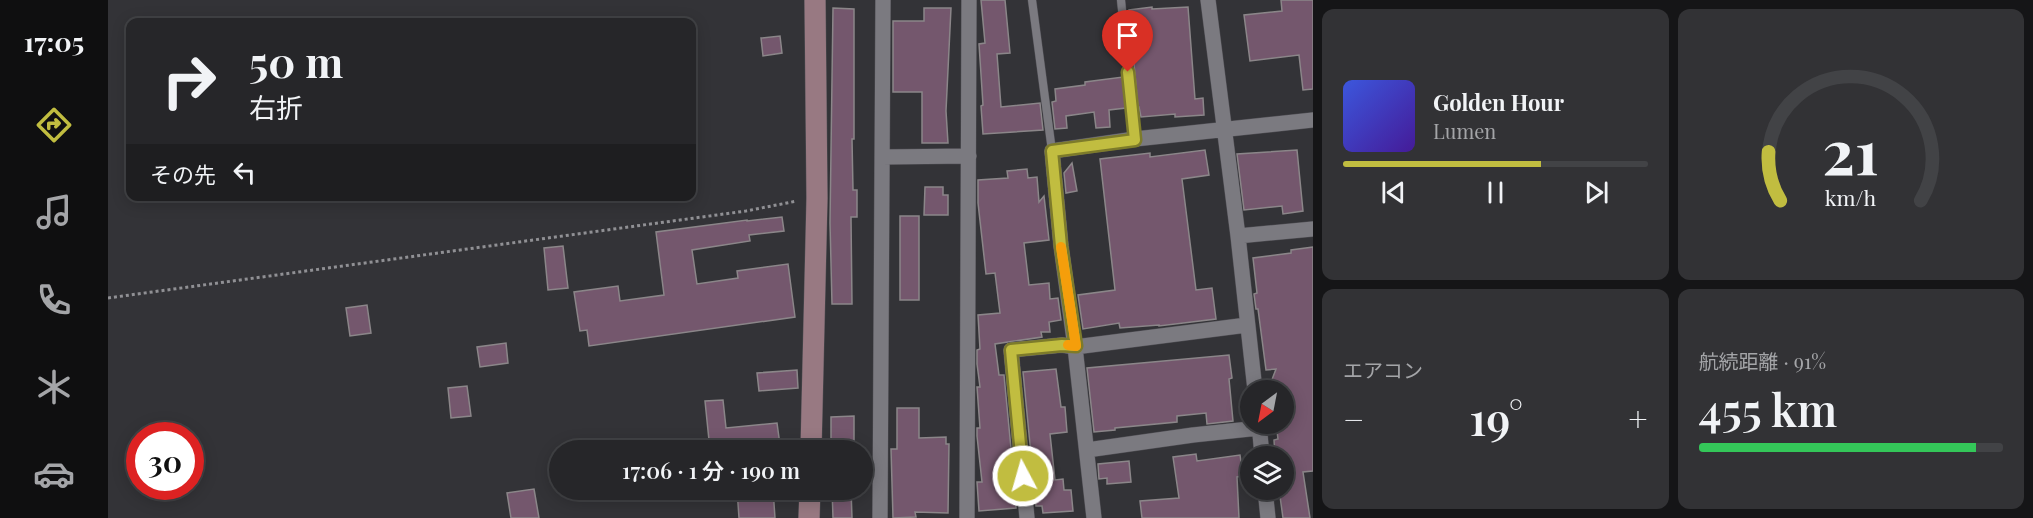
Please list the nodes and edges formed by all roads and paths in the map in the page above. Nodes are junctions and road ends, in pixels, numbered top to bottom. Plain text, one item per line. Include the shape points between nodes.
1 (815, 0) edge
2 (883, 0) edge
3 (969, 0) edge
4 (1032, 0) edge
5 (1121, 0) edge
6 (1208, 0) edge
7 (1313, 120) edge
8 (1223, 130) junction
9 (1135, 140) junction
10 (1052, 151) junction
11 (969, 156) junction
12 (882, 157) junction
13 (817, 198) junction
14 (1313, 229) edge
15 (1238, 236) junction
16 (108, 298) edge
17 (1247, 325) junction
18 (1076, 346) junction
19 (1254, 380) edge
20 (1240, 429) edge
21 (811, 440) edge
22 (1087, 450) junction
23 (810, 500) edge
24 (1266, 500) edge
25 (809, 518) edge
26 (880, 518) edge
27 (967, 518) edge
28 (1027, 518) edge
29 (1094, 518) edge
30 (1268, 518) edge

1 - 13 street
2 - 12 street
3 - 11 street
4 - 10 lane
5 - 9 lane
6 - 8 street
7 - 8 street
8 - 9 street
8 - 15 street
9 - 10 street
10 - 18 street
11 - 12 street
11 - 27 street
12 - 26 street
13 - 16 path
13 - 21 street
14 - 15 street
15 - 17 street
17 - 18 street
17 - 19 street
18 - 22 street
18 - 28 street via 1011,350
20 - 22 street
22 - 29 street
23 - 25 street
24 - 30 street

